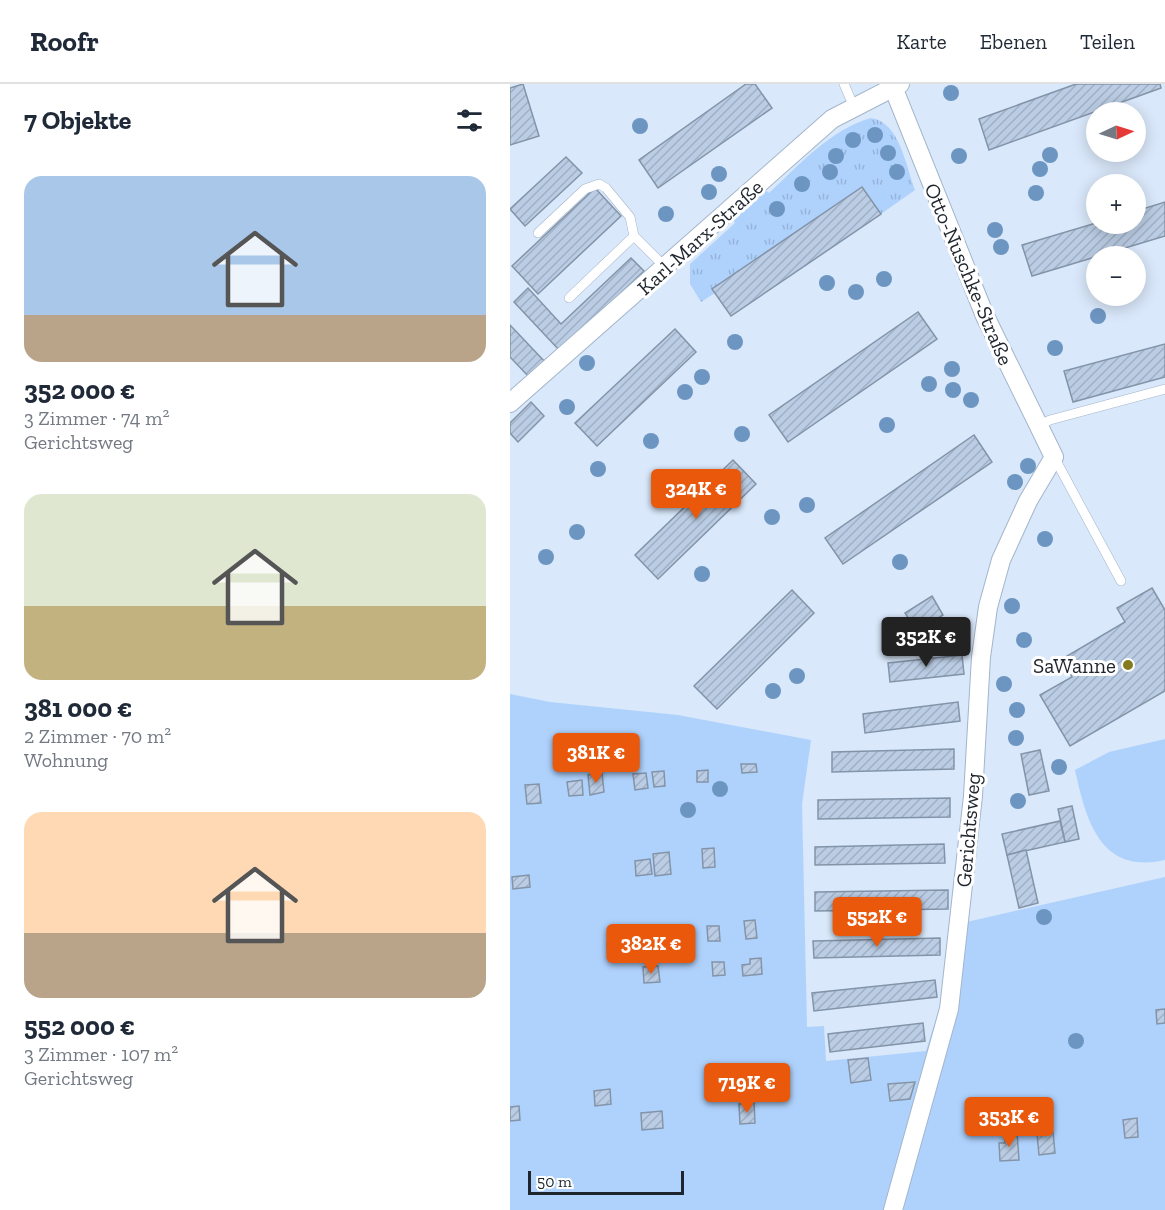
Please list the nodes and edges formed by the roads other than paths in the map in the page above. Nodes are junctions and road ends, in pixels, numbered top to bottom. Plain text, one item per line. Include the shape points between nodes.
1 (844, 84) edge
2 (896, 85) edge
3 (854, 107) junction
4 (538, 233) dead end
5 (634, 236) junction
6 (666, 268) junction
7 (568, 298) dead end
8 (1165, 389) edge
9 (510, 403) edge
10 (1037, 426) junction
11 (1054, 457) junction
12 (1121, 581) dead end
13 (893, 1210) edge

1 - 3 lane
2 - 3 street, Karl-Marx-Straße
2 - 10 street, Otto-Nuschke-Straße via 979,303
3 - 6 street, Karl-Marx-Straße via 832,119
4 - 5 lane via 585,189 599,184 630,217
5 - 6 lane
5 - 7 lane
6 - 9 street, Karl-Marx-Straße
8 - 10 lane
10 - 11 street, Otto-Nuschke-Straße
11 - 12 lane
11 - 13 street, Gerichtsweg via 1001,560 988,607 981,657 973,796 949,1009

